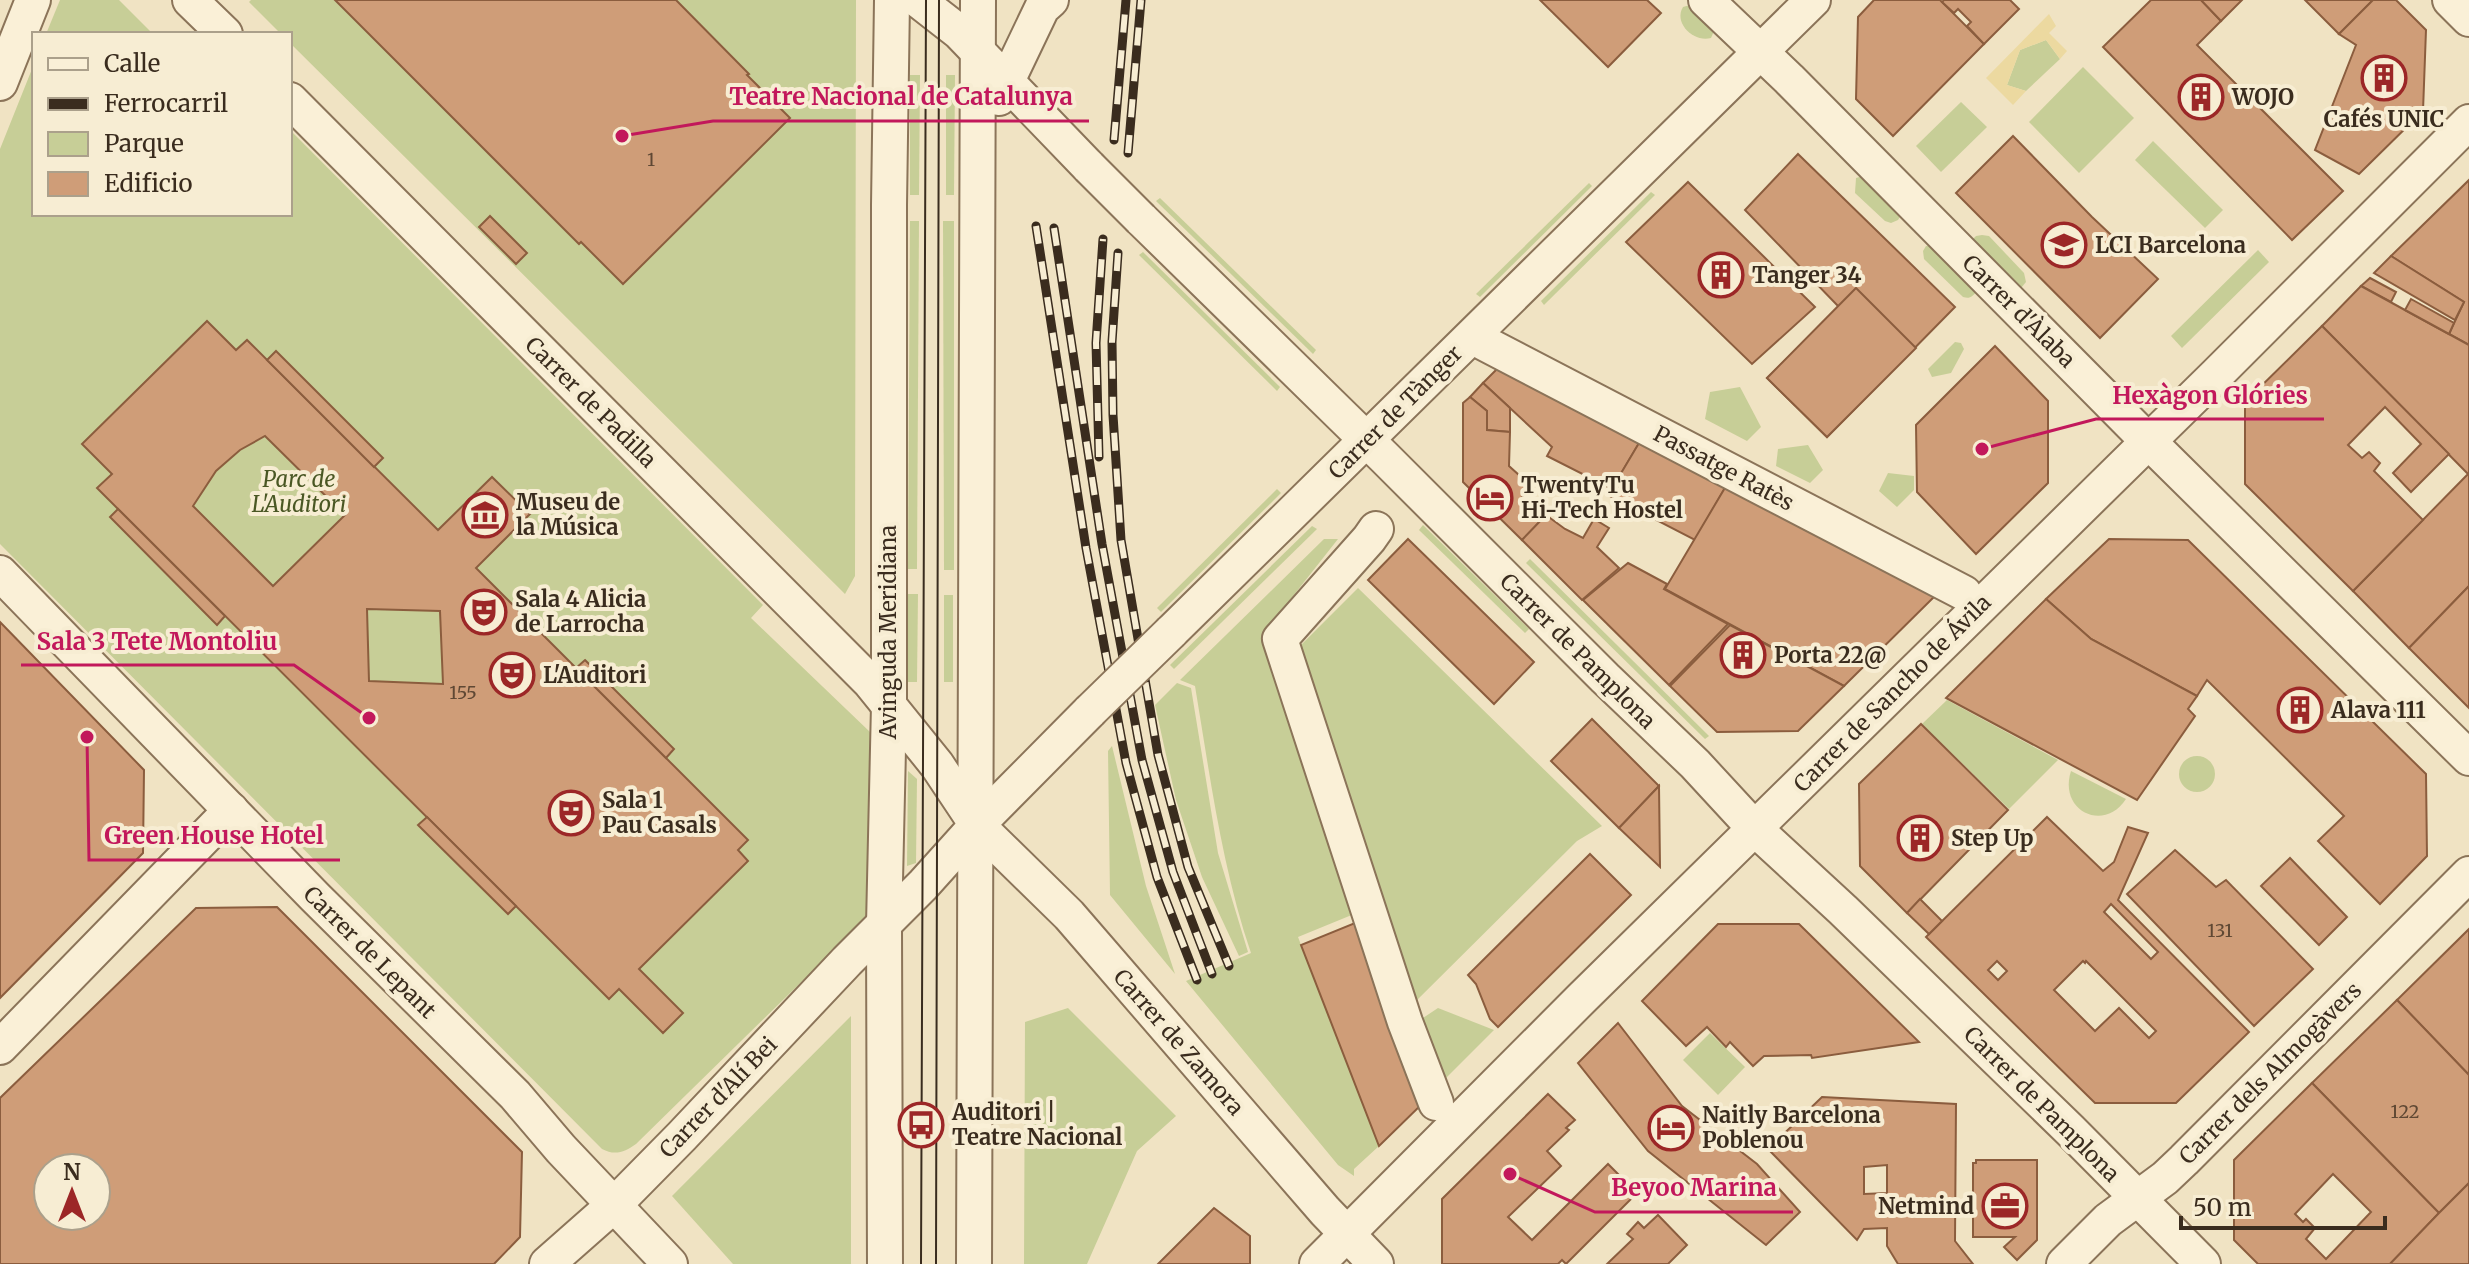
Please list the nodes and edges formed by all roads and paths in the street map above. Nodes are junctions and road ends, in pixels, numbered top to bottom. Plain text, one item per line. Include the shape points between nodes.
1 (33, 0) edge
2 (190, 0) edge
3 (892, 0) edge
4 (918, 0) edge
5 (978, 0) edge
6 (1706, 0) edge
7 (1813, 0) edge
8 (2450, 0) edge
9 (1046, 4) edge
10 (2469, 19) edge
11 (223, 32) edge
12 (972, 40) junction
13 (1761, 52) junction
14 (1007, 81) junction
15 (0, 83) edge
16 (292, 102) edge
17 (2469, 122) edge
18 (977, 146) junction
19 (1484, 343) dead end
20 (1366, 440) junction
21 (2148, 440) junction
22 (1376, 529) dead end
23 (0, 573) edge
24 (1964, 593) dead end
25 (889, 705) junction
26 (2469, 758) edge
27 (231, 810) junction
28 (977, 825) junction
29 (1755, 829) junction
30 (2469, 874) edge
31 (884, 925) junction
32 (0, 1047) edge
33 (1436, 1103) dead end
34 (2138, 1198) junction
35 (615, 1204) junction
36 (1347, 1234) junction
37 (547, 1264) edge
38 (670, 1264) edge
39 (885, 1264) edge
40 (974, 1264) edge
41 (1317, 1264) edge
42 (1376, 1264) edge
43 (2064, 1264) edge
44 (2203, 1264) edge

1 - 15 street
2 - 11 street
3 - 25 street, Avinguda Meridiana
4 - 12 street, Carrer de Pamplona
5 - 12 street
6 - 13 street, Carrer d'Àlaba
7 - 13 street, Carrer de Tànger
8 - 10 street
9 - 12 street via 996,36
9 - 14 street
12 - 14 street, Carrer de Pamplona
12 - 18 street
13 - 20 street, Carrer de Tànger
13 - 21 street, Carrer d'Àlaba
14 - 18 street
14 - 20 street, Carrer de Pamplona, bridge
16 - 25 street, Carrer de Padilla
17 - 21 street, Carrer de Sancho de Ávila
18 - 28 street
19 - 24 street, Passatge Ratès
20 - 28 street, Carrer de Tànger, bridge
20 - 29 street, Carrer de Pamplona
21 - 26 street, Carrer d'Àlaba
21 - 29 street, Carrer de Sancho de Ávila
22 - 33 street via 1280,639
23 - 27 street, Carrer de Lepant
25 - 28 street, Carrer de Padilla
25 - 31 street, Avinguda Meridiana
27 - 32 street
27 - 35 street, Carrer de Lepant via 515,1095
28 - 31 street, Carrer d'Alí Bei
28 - 36 street, Carrer de Zamora via 1069,915
28 - 40 street
29 - 34 street, Carrer de Pamplona
29 - 36 street, Carrer de Sancho de Ávila
30 - 34 street, Carrer dels Almogàvers via 2184,1160
31 - 35 street, Carrer d'Alí Bei
31 - 39 street, Avinguda Meridiana
34 - 43 street, Carrer dels Almogàvers
34 - 44 street, Carrer de Pamplona
35 - 37 street, Carrer d'Alí Bei
35 - 38 street, Carrer de Lepant
36 - 41 street, Carrer de Sancho de Ávila
36 - 42 street, Carrer de Zamora

